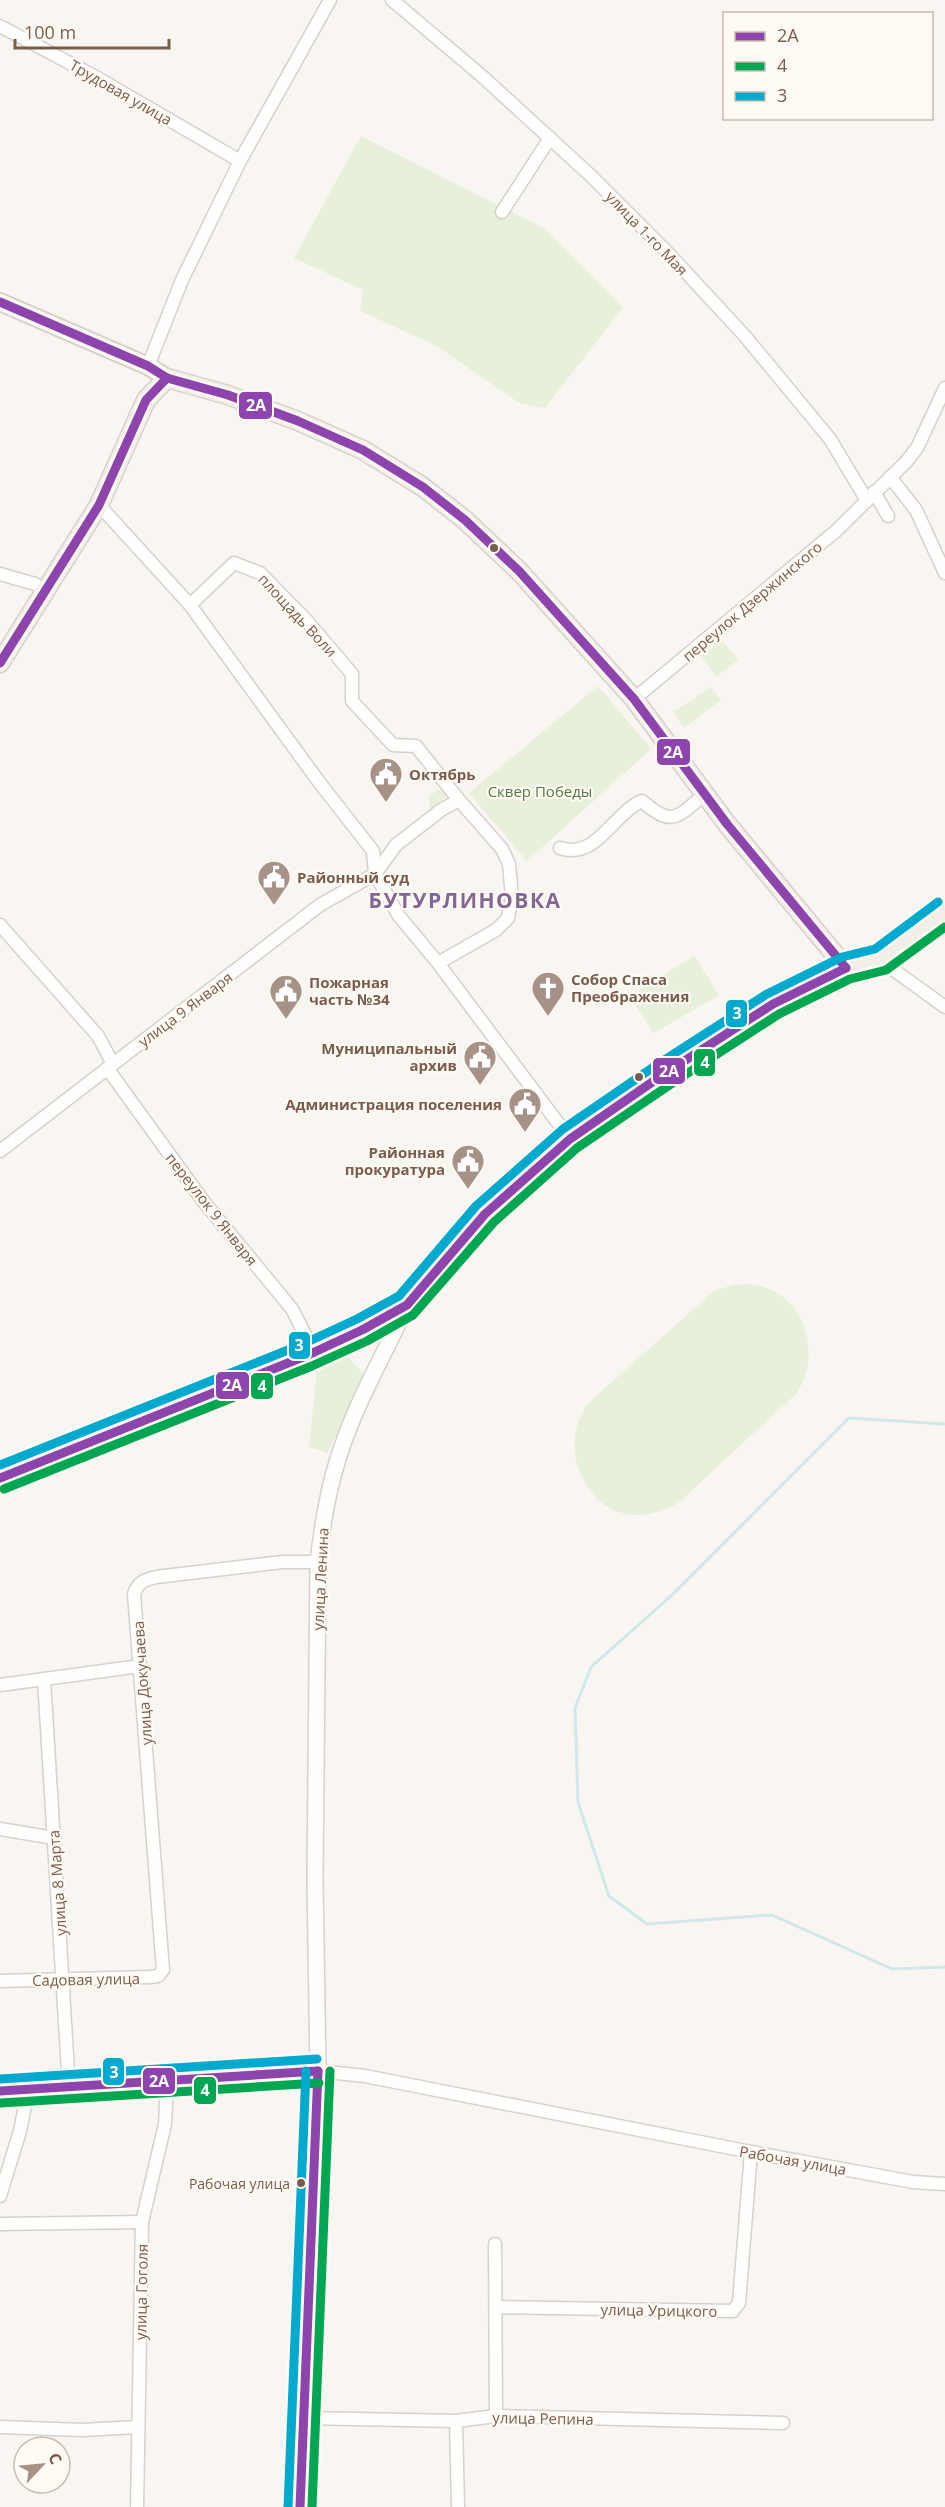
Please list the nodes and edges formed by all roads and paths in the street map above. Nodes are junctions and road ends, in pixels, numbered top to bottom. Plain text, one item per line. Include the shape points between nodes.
1 (330, 0) edge
2 (392, 0) edge
3 (0, 26) edge
4 (550, 138) junction
5 (240, 161) junction
6 (502, 212) dead end
7 (0, 302) edge
8 (148, 366) junction
9 (167, 378) junction
10 (945, 388) edge
11 (890, 477) junction
12 (870, 495) junction
13 (99, 505) junction
14 (888, 516) dead end
15 (945, 573) edge
16 (0, 574) edge
17 (46, 591) junction
18 (190, 605) junction
19 (0, 663) edge
20 (634, 699) junction
21 (705, 794) junction
22 (459, 800) junction
23 (560, 848) dead end
24 (375, 874) junction
25 (945, 912) edge
26 (0, 925) edge
27 (880, 960) junction
28 (438, 963) junction
29 (846, 968) junction
30 (945, 1006) edge
31 (110, 1066) junction
32 (570, 1138) junction
33 (0, 1151) edge
34 (407, 1305) junction
35 (314, 1352) junction
36 (0, 1478) edge
37 (318, 1562) junction
38 (140, 1666) junction
39 (44, 1679) junction
40 (0, 1685) edge
41 (0, 1829) edge
42 (54, 1838) junction
43 (163, 1965) joint
44 (63, 1979) junction
45 (0, 1980) edge
46 (318, 2072) junction
47 (166, 2080) junction
48 (69, 2088) junction
49 (0, 2091) edge
50 (28, 2091) junction
51 (751, 2152) junction
52 (945, 2184) edge
53 (0, 2196) edge
54 (142, 2222) junction
55 (0, 2224) edge
56 (495, 2244) dead end
57 (496, 2307) junction
58 (496, 2416) junction
59 (304, 2418) junction
60 (456, 2421) junction
61 (783, 2423) dead end
62 (0, 2427) edge
63 (138, 2427) junction
64 (137, 2507) edge
65 (300, 2507) edge
66 (458, 2507) edge

1 - 5 street
2 - 4 street, улица 1-го Мая
3 - 5 street, Трудовая улица
4 - 6 street
4 - 12 street, улица 1-го Мая via 667,252 744,335 830,439
5 - 8 street via 182,280
7 - 8 main road
8 - 9 main road
9 - 13 main road via 146,400
9 - 20 main road via 298,421 363,450 423,487 519,571
10 - 11 street, переулок Дзержинского via 916,448
11 - 12 street, переулок Дзержинского
11 - 15 street via 916,510
12 - 14 street, улица 1-го Мая
12 - 20 street, переулок Дзержинского via 836,531
13 - 17 main road
13 - 18 street
16 - 17 street
17 - 19 main road
18 - 22 street, площадь Воли via 234,563 260,573 308,621 352,674 352,701 393,745 416,746
18 - 24 street via 374,851
20 - 21 main road
21 - 23 street via 671,818 660,816 642,801 589,846 578,851
21 - 29 main road
22 - 24 street via 396,845
22 - 28 street, площадь Воли via 502,849 509,864 512,897 508,918 496,930
24 - 28 street via 399,916
24 - 31 street, улица 9 Января via 320,905
25 - 27 main road, улица Ленина
26 - 31 street, переулок 9 Января via 98,1036
27 - 29 main road, улица Ленина
27 - 30 street
28 - 32 street
29 - 32 main road, улица Ленина via 773,1004
31 - 33 street, улица 9 Января
31 - 35 street, переулок 9 Января via 204,1202 292,1309
32 - 34 main road, улица Ленина via 484,1214
34 - 35 main road
34 - 37 street, улица Ленина via 338,1456
35 - 36 main road
37 - 38 street, улица Докучаева via 282,1562 156,1577 140,1583 135,1594
37 - 46 street, улица Ленина
38 - 39 street
38 - 43 street, улица Докучаева
39 - 40 street
39 - 42 street, улица 8 Марта
41 - 42 street
42 - 44 street, улица 8 Марта
43 - 44 street, Садовая улица via 161,1974 154,1977
44 - 45 street, Садовая улица
44 - 48 street, улица 8 Марта
46 - 47 street, Рабочая улица
46 - 51 street, Рабочая улица via 365,2076
46 - 59 street, улица Ленина
47 - 48 street, Рабочая улица
47 - 54 street, улица Гоголя via 165,2124
48 - 50 street, Рабочая улица
49 - 50 street, Рабочая улица
50 - 53 street
51 - 52 street, Рабочая улица via 913,2182
51 - 57 street, улица Урицкого via 739,2303 733,2311
54 - 55 street
54 - 63 street, улица Гоголя
56 - 57 street
57 - 58 street
58 - 60 street, улица Репина
58 - 61 street, улица Репина
59 - 60 street, улица Репина
59 - 65 street, улица Ленина
60 - 66 street
62 - 63 street
63 - 64 street, улица Гоголя

